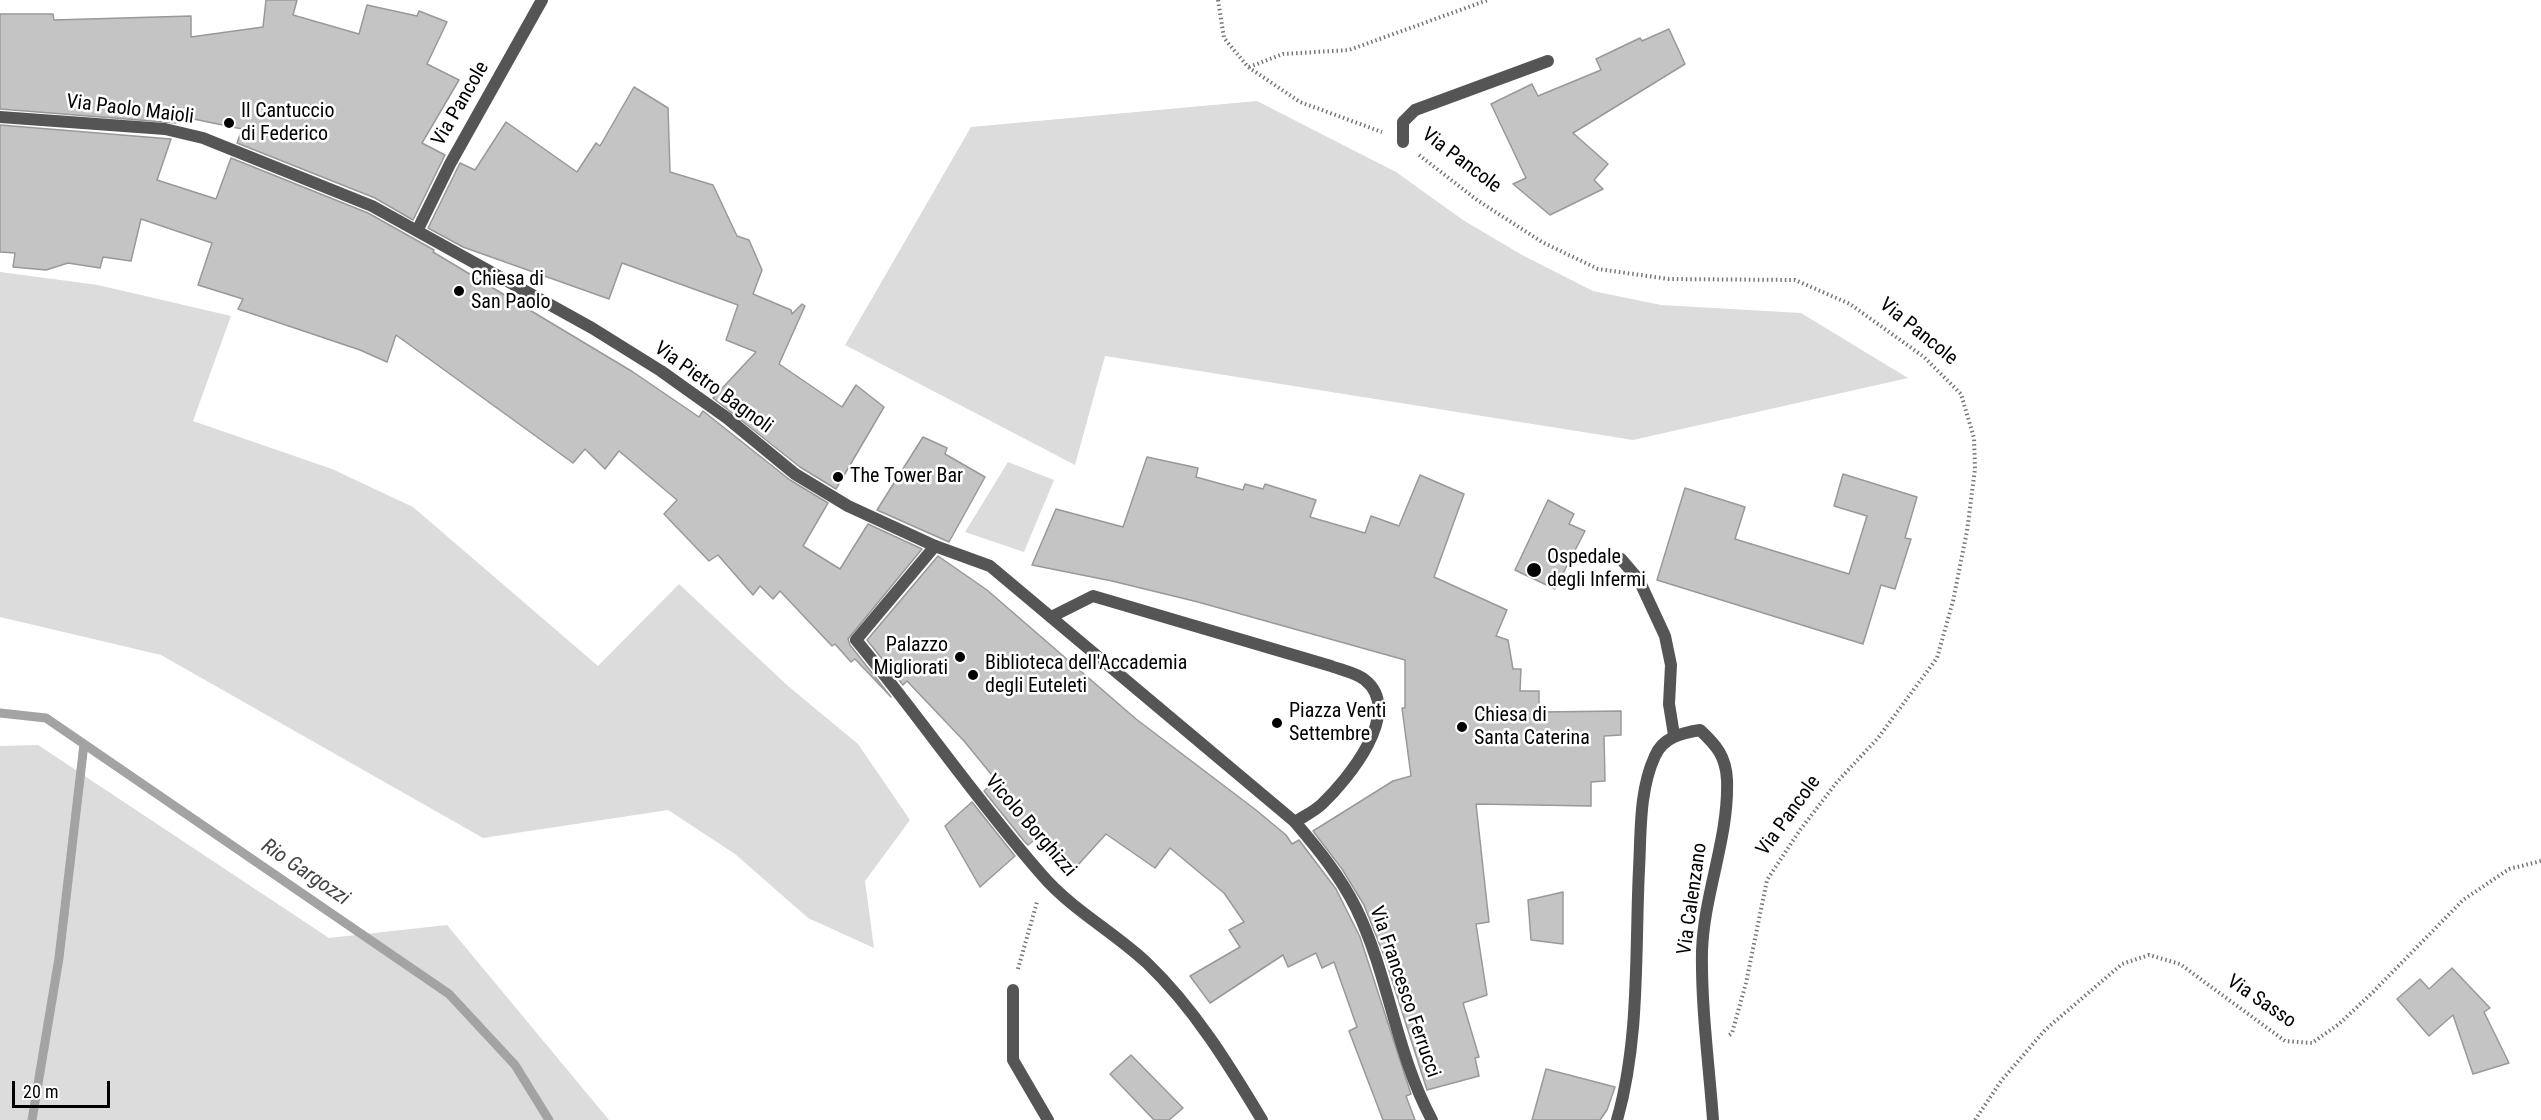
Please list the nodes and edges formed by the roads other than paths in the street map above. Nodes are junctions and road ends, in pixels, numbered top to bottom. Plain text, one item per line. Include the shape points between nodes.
1 (542, 0) edge
2 (1548, 61) dead end
3 (0, 117) edge
4 (1403, 142) road end
5 (418, 229) junction
6 (936, 546) junction
7 (1621, 559) dead end
8 (990, 566) joint
9 (1051, 617) junction
10 (1674, 735) junction
11 (1295, 822) junction
12 (1013, 990) road end
13 (1048, 1120) edge
14 (1262, 1120) edge
15 (1432, 1120) edge
16 (1617, 1120) edge
17 (1713, 1120) edge

1 - 5 street, Via Pancole
2 - 4 street via 1415,110 1403,122
3 - 5 street, Via Paolo Maioli via 165,129 203,138 372,206
5 - 6 street, Via Pietro Bagnoli via 661,371 795,474 839,501
6 - 8 street, Via Pietro Bagnoli
6 - 14 street, Vicolo Borghizzi via 856,640 1044,878 1147,963 1201,1024
7 - 10 street via 1639,580 1665,636 1671,665 1669,704
8 - 9 street, Via Francesco Ferrucci
9 - 11 street, Via Francesco Ferrucci
9 - 11 street via 1093,596 1330,666 1365,680 1374,691 1378,707 1376,727 1358,765 1321,806
10 - 16 street via 1655,754 1645,792 1634,1015 1626,1090
10 - 17 street, Via Calenzano via 1700,730 1720,749 1727,778 1725,822 1702,951
11 - 15 street, Via Francesco Ferrucci via 1325,857 1356,908 1418,1093
12 - 13 street via 1013,1060

